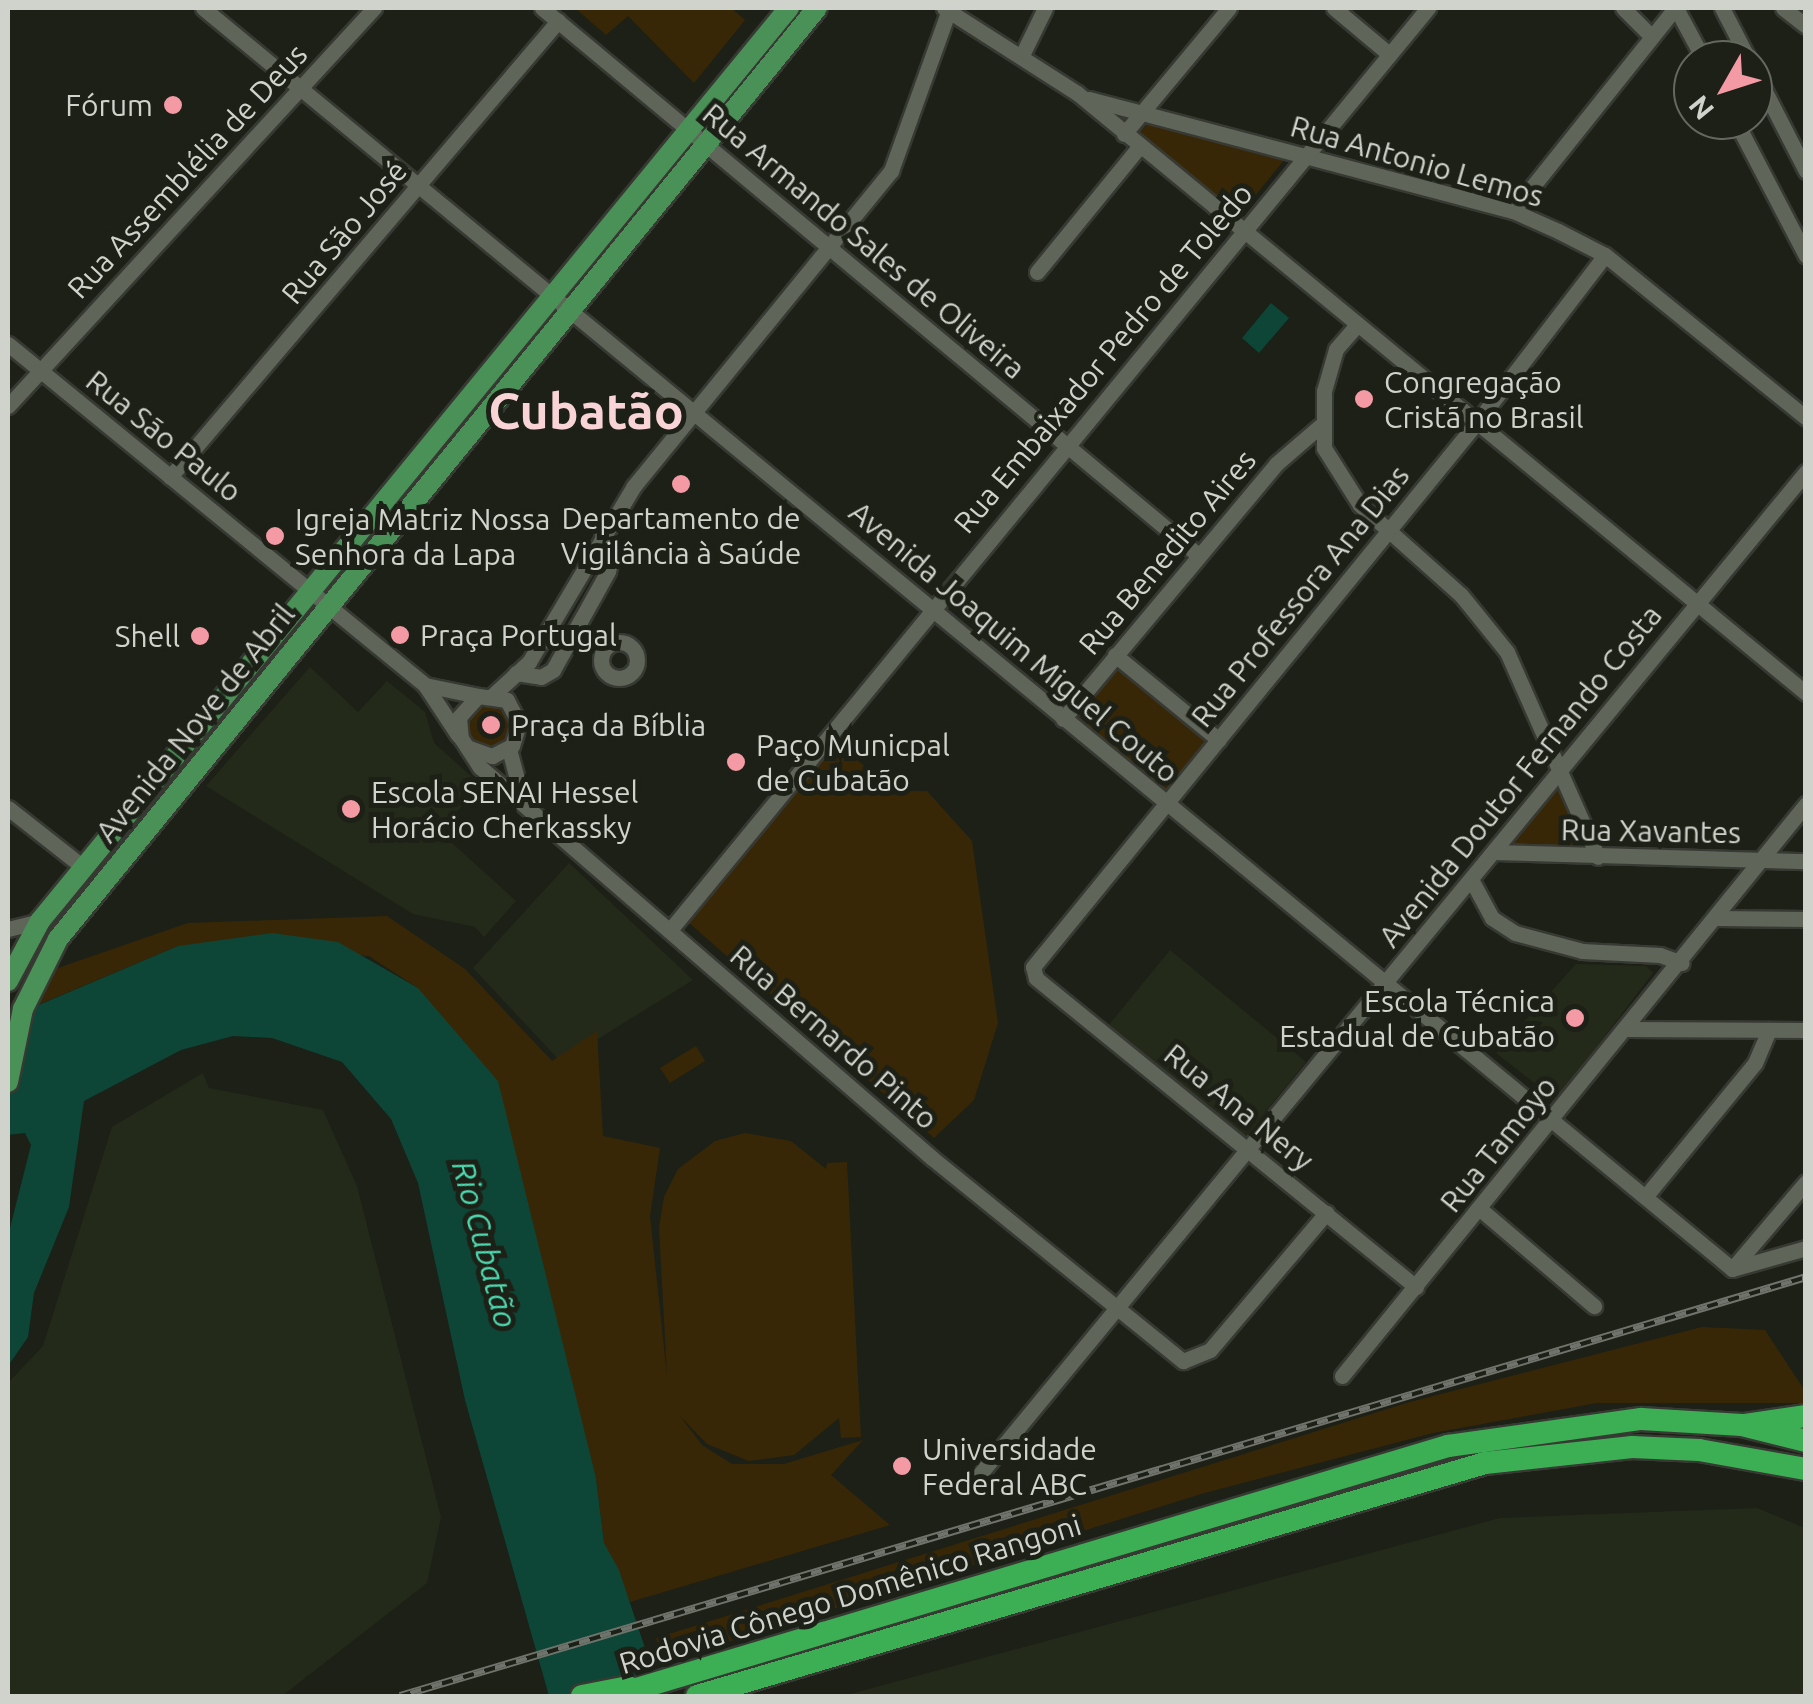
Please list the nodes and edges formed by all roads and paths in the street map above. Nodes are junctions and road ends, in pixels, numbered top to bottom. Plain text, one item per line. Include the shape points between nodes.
1 (203, 8) edge
2 (374, 8) edge
3 (542, 8) edge
4 (789, 8) edge
5 (818, 8) edge
6 (1045, 8) edge
7 (1229, 8) edge
8 (1334, 8) edge
9 (1428, 8) edge
10 (1623, 8) edge
11 (1676, 8) edge
12 (1722, 8) edge
13 (1783, 8) edge
14 (946, 9) edge
15 (558, 21) junction
16 (1806, 26) edge
17 (1651, 36) junction
18 (1693, 40) edge
19 (1739, 40) edge
20 (1023, 53) junction
21 (1390, 54) junction
22 (304, 91) junction
23 (1076, 93) junction
24 (1773, 106) edge
25 (1142, 113) junction
26 (688, 130) junction
27 (1124, 134) junction
28 (1745, 140) edge
29 (706, 144) junction
30 (1139, 147) junction
31 (1305, 156) junction
32 (1806, 170) edge
33 (419, 186) junction
34 (1513, 211) junction
35 (1806, 217) edge
36 (1791, 228) junction
37 (1243, 232) junction
38 (830, 248) junction
39 (1605, 255) junction
40 (1806, 256) edge
41 (1037, 272) dead end
42 (552, 296) junction
43 (570, 311) junction
44 (1356, 326) junction
45 (8, 344) edge
46 (37, 368) junction
47 (8, 406) edge
48 (694, 413) junction
49 (1806, 418) edge
50 (1478, 422) junction
51 (1320, 426) junction
52 (1066, 446) junction
53 (1806, 472) edge
54 (170, 477) junction
55 (1388, 532) junction
56 (602, 535) junction
57 (1198, 555) junction
58 (310, 591) junction
59 (1698, 604) junction
60 (328, 606) junction
61 (931, 609) junction
62 (577, 628) junction
63 (606, 648) dead end
64 (1115, 655) junction
65 (524, 670) junction
66 (424, 685) junction
67 (1806, 693) edge
68 (486, 696) junction
69 (512, 706) junction
70 (1063, 719) junction
71 (1218, 740) junction
72 (464, 743) junction
73 (509, 749) junction
74 (1562, 769) junction
75 (523, 799) junction
76 (1165, 803) junction
77 (1806, 804) edge
78 (8, 808) edge
79 (1495, 852) junction
80 (1598, 857) junction
81 (1758, 861) junction
82 (1806, 862) edge
83 (83, 868) junction
84 (1472, 881) junction
85 (89, 899) junction
86 (1717, 918) junction
87 (1806, 919) edge
88 (670, 930) junction
89 (13, 935) edge
90 (1682, 963) junction
91 (1033, 966) joint
92 (8, 981) edge
93 (1385, 983) junction
94 (1628, 1028) junction
95 (1769, 1030) junction
96 (1806, 1030) edge
97 (8, 1082) edge
98 (1553, 1121) junction
99 (1248, 1149) junction
100 (1806, 1182) edge
101 (1645, 1197) junction
102 (1480, 1209) junction
103 (1326, 1212) junction
104 (1806, 1248) edge
105 (1732, 1269) junction
106 (1416, 1287) junction
107 (1594, 1306) dead end
108 (1115, 1310) junction
109 (1342, 1376) dead end
110 (1806, 1416) edge
111 (1742, 1425) junction
112 (1806, 1441) edge
113 (1806, 1469) edge
114 (970, 1486) dead end
115 (676, 1677) junction
116 (582, 1696) edge
117 (613, 1696) edge
118 (698, 1696) edge

1 - 22 street, Avenida Joaquim Miguel Couto
2 - 22 street, Rua Assemblélia de Deus
3 - 15 street, Rua Armando Sales de Oliveira
4 - 26 main road, Avenida Nove de Abril
5 - 29 main road, Avenida Nove de Abril
6 - 20 street
7 - 25 street
8 - 21 street
9 - 21 street, Rua Embaixador Pedro de Toledo
10 - 17 street
11 - 17 street
11 - 18 street
12 - 19 street
13 - 16 street
14 - 20 street
14 - 38 street via 891,171
15 - 26 street, Rua Armando Sales de Oliveira
15 - 33 street, Rua São José
17 - 34 street
20 - 23 street
21 - 31 street, Rua Embaixador Pedro de Toledo
22 - 33 street, Avenida Joaquim Miguel Couto
22 - 46 street, Rua Assemblélia de Deus
23 - 25 street, Rua Antonio Lemos
23 - 27 street
24 - 32 street
25 - 27 street
25 - 31 street, Rua Antonio Lemos
26 - 29 street, Rua Armando Sales de Oliveira
26 - 42 main road, Avenida Nove de Abril
27 - 30 street
28 - 36 street
29 - 38 street, Rua Armando Sales de Oliveira
29 - 43 main road, Avenida Nove de Abril
30 - 37 street
30 - 41 street
31 - 34 street, Rua Antonio Lemos
31 - 37 street, Rua Embaixador Pedro de Toledo
33 - 42 street, Avenida Joaquim Miguel Couto
33 - 54 street, Rua São José
34 - 39 street, Rua Antonio Lemos
35 - 36 street
36 - 40 street
37 - 44 street
37 - 52 street, Rua Embaixador Pedro de Toledo
38 - 48 street
38 - 52 street, Rua Armando Sales de Oliveira
39 - 49 street, Rua Antonio Lemos
39 - 50 street, Rua Professora Ana Dias
42 - 43 street, Avenida Joaquim Miguel Couto
42 - 58 main road, Avenida Nove de Abril
43 - 48 street, Avenida Joaquim Miguel Couto
43 - 60 main road, Avenida Nove de Abril
44 - 50 street
44 - 51 street via 1333,359
45 - 46 street, Rua São Paulo
46 - 47 street, Rua Assemblélia de Deus
46 - 54 street, Rua São Paulo
48 - 56 street
48 - 61 street, Avenida Joaquim Miguel Couto
50 - 55 street, Rua Professora Ana Dias
50 - 59 street
51 - 55 street via 1339,478
51 - 57 street, Rua Benedito Aires via 1276,464
52 - 57 street, Rua Armando Sales de Oliveira
52 - 61 street, Rua Embaixador Pedro de Toledo
53 - 59 street, Avenida Doutor Fernando Costa
54 - 58 street, Rua São Paulo
55 - 71 street, Rua Professora Ana Dias
55 - 74 street via 1484,620 1528,688
56 - 62 street via 612,556
56 - 65 street
57 - 64 street, Rua Benedito Aires
58 - 60 street, Rua São Paulo
58 - 83 main road, Avenida Nove de Abril
59 - 67 street
59 - 74 street, Avenida Doutor Fernando Costa
60 - 66 street, Rua São Paulo
60 - 85 main road, Avenida Nove de Abril
61 - 70 street, Avenida Joaquim Miguel Couto
61 - 88 street, Rua Embaixador Pedro de Toledo
62 - 63 street
62 - 65 street via 547,675
64 - 70 street, Rua Benedito Aires
64 - 71 street
65 - 68 street
65 - 69 street
66 - 68 street, Rua São Paulo
66 - 72 street, Rua São Paulo
68 - 69 street
68 - 72 street via 459,717
69 - 73 street via 520,728
70 - 76 street, Avenida Joaquim Miguel Couto
71 - 76 street, Rua Professora Ana Dias
72 - 73 street via 483,756
72 - 75 street, Rua Bernardo Pinto via 480,768
73 - 75 street
74 - 79 street, Avenida Doutor Fernando Costa
74 - 80 street
75 - 88 street, Rua Bernardo Pinto
76 - 91 street, Rua Professora Ana Dias
76 - 93 street, Avenida Joaquim Miguel Couto
77 - 81 street, Rua Tamoyo
78 - 83 street
79 - 80 street, Rua Xavantes
79 - 84 street, Avenida Doutor Fernando Costa
80 - 81 street, Rua Xavantes
81 - 82 street, Rua Xavantes
81 - 86 street, Rua Tamoyo
83 - 85 main road via 92,879
83 - 89 main road, Avenida Nove de Abril via 40,920
84 - 90 street via 1492,918 1515,933 1582,951 1660,955
84 - 93 street, Avenida Doutor Fernando Costa
85 - 97 main road, Avenida Nove de Abril via 29,992
86 - 87 street
86 - 90 street, Rua Tamoyo
88 - 108 street, Rua Bernardo Pinto
89 - 92 main road, Avenida Nove de Abril
90 - 94 street, Rua Tamoyo
91 - 99 street, Rua Ana Nery via 1036,978
93 - 98 street, Avenida Joaquim Miguel Couto
93 - 99 street, Avenida Doutor Fernando Costa
94 - 95 street
94 - 98 street, Rua Tamoyo
95 - 96 street
95 - 101 street via 1756,1062
98 - 101 street, Avenida Joaquim Miguel Couto
98 - 102 street, Rua Tamoyo
99 - 103 street, Rua Ana Nery
99 - 108 street, Avenida Doutor Fernando Costa
100 - 105 street
101 - 105 street, Avenida Joaquim Miguel Couto
102 - 106 street, Rua Tamoyo
102 - 107 street
103 - 106 street, Rua Ana Nery
103 - 108 street, Rua Bernardo Pinto via 1200,1359 1183,1361
104 - 105 street
106 - 109 street, Rua Tamoyo
108 - 114 street, Avenida Doutor Fernando Costa
110 - 111 highway
111 - 112 highway, Rodovia Cônego Domênico Rangoni
111 - 115 highway, Rodovia Cônego Domênico Rangoni via 1641,1420 1448,1446
113 - 118 highway, Rodovia Cônego Domênico Rangoni via 1699,1450 1632,1448 1485,1464
115 - 116 highway
115 - 117 highway, Rodovia Cônego Domênico Rangoni

